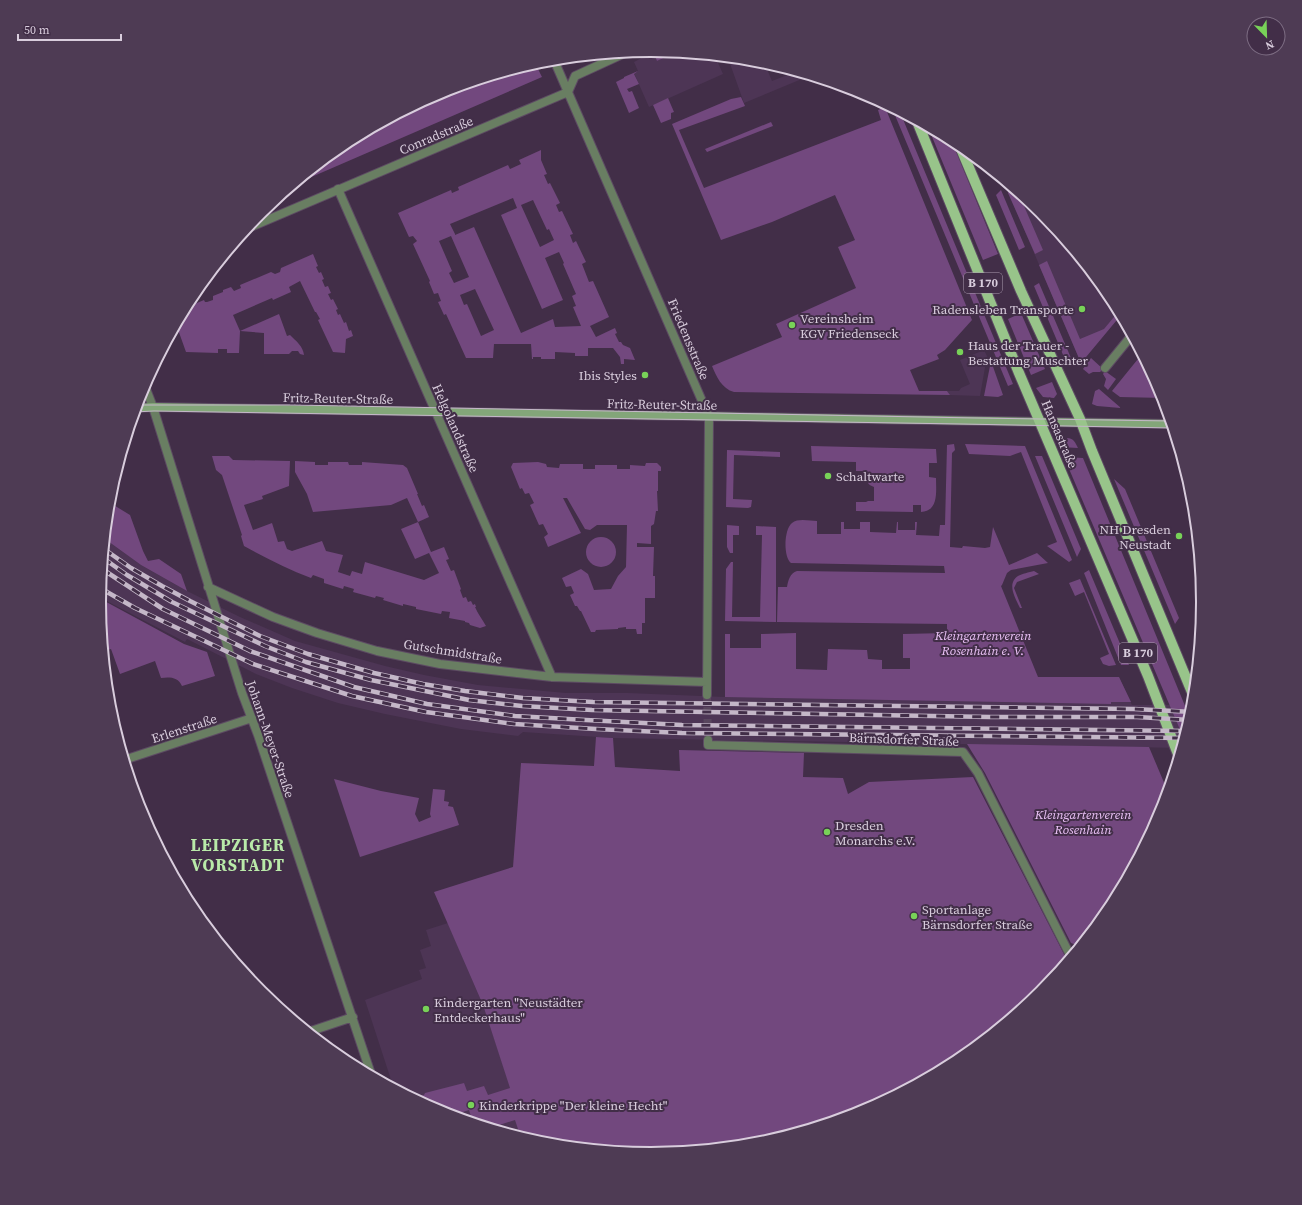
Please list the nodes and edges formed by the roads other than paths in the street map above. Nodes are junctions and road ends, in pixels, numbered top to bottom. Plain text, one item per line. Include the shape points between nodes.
1 (614, 58) edge
2 (556, 65) edge
3 (568, 92) junction
4 (920, 128) edge
5 (964, 156) edge
6 (338, 189) junction
7 (259, 223) edge
8 (1128, 340) edge
9 (1105, 368) dead end
10 (147, 393) edge
11 (153, 407) junction
12 (142, 408) edge
13 (436, 412) junction
14 (709, 417) junction
15 (1040, 422) junction
16 (1081, 423) junction
17 (1167, 424) edge
18 (208, 587) junction
19 (552, 677) junction
20 (706, 682) junction
21 (1190, 686) edge
22 (706, 695) tunnel mouth
23 (252, 718) junction
24 (708, 742) dead end
25 (1176, 750) edge
26 (128, 759) edge
27 (1069, 953) edge
28 (353, 1017) junction
29 (313, 1030) edge
30 (370, 1070) edge

1 - 3 street via 575,76
2 - 3 street, Friedensstraße
3 - 6 street, Conradstraße
3 - 14 street, Friedensstraße
4 - 15 main road, Hansastraße / B 170
5 - 16 main road, Hansastraße / B 170 via 1021,291
6 - 7 street, Conradstraße
6 - 13 street, Helgolandstraße
8 - 9 street
10 - 11 street, Johann-Meyer-Straße
11 - 12 main road, Fritz-Reuter-Straße
11 - 13 main road, Fritz-Reuter-Straße
11 - 18 street, Johann-Meyer-Straße
13 - 14 main road, Fritz-Reuter-Straße
13 - 19 street, Helgolandstraße
14 - 15 main road, Fritz-Reuter-Straße
14 - 20 street, Friedensstraße
15 - 16 main road, Fritz-Reuter-Straße
15 - 25 main road, Hansastraße / B 170 via 1148,676
16 - 17 main road, Fritz-Reuter-Straße
16 - 21 main road, Hansastraße / B 170
18 - 19 street, Gutschmidstraße via 273,617 377,651 440,664
18 - 23 street, Johann-Meyer-Straße
19 - 20 street, Gutschmidstraße
20 - 22 street, Friedensstraße
23 - 26 street, Erlenstraße
23 - 28 street, Johann-Meyer-Straße
24 - 27 street, Bärnsdorfer Straße via 963,752 978,773
28 - 29 street
28 - 30 street, Johann-Meyer-Straße

